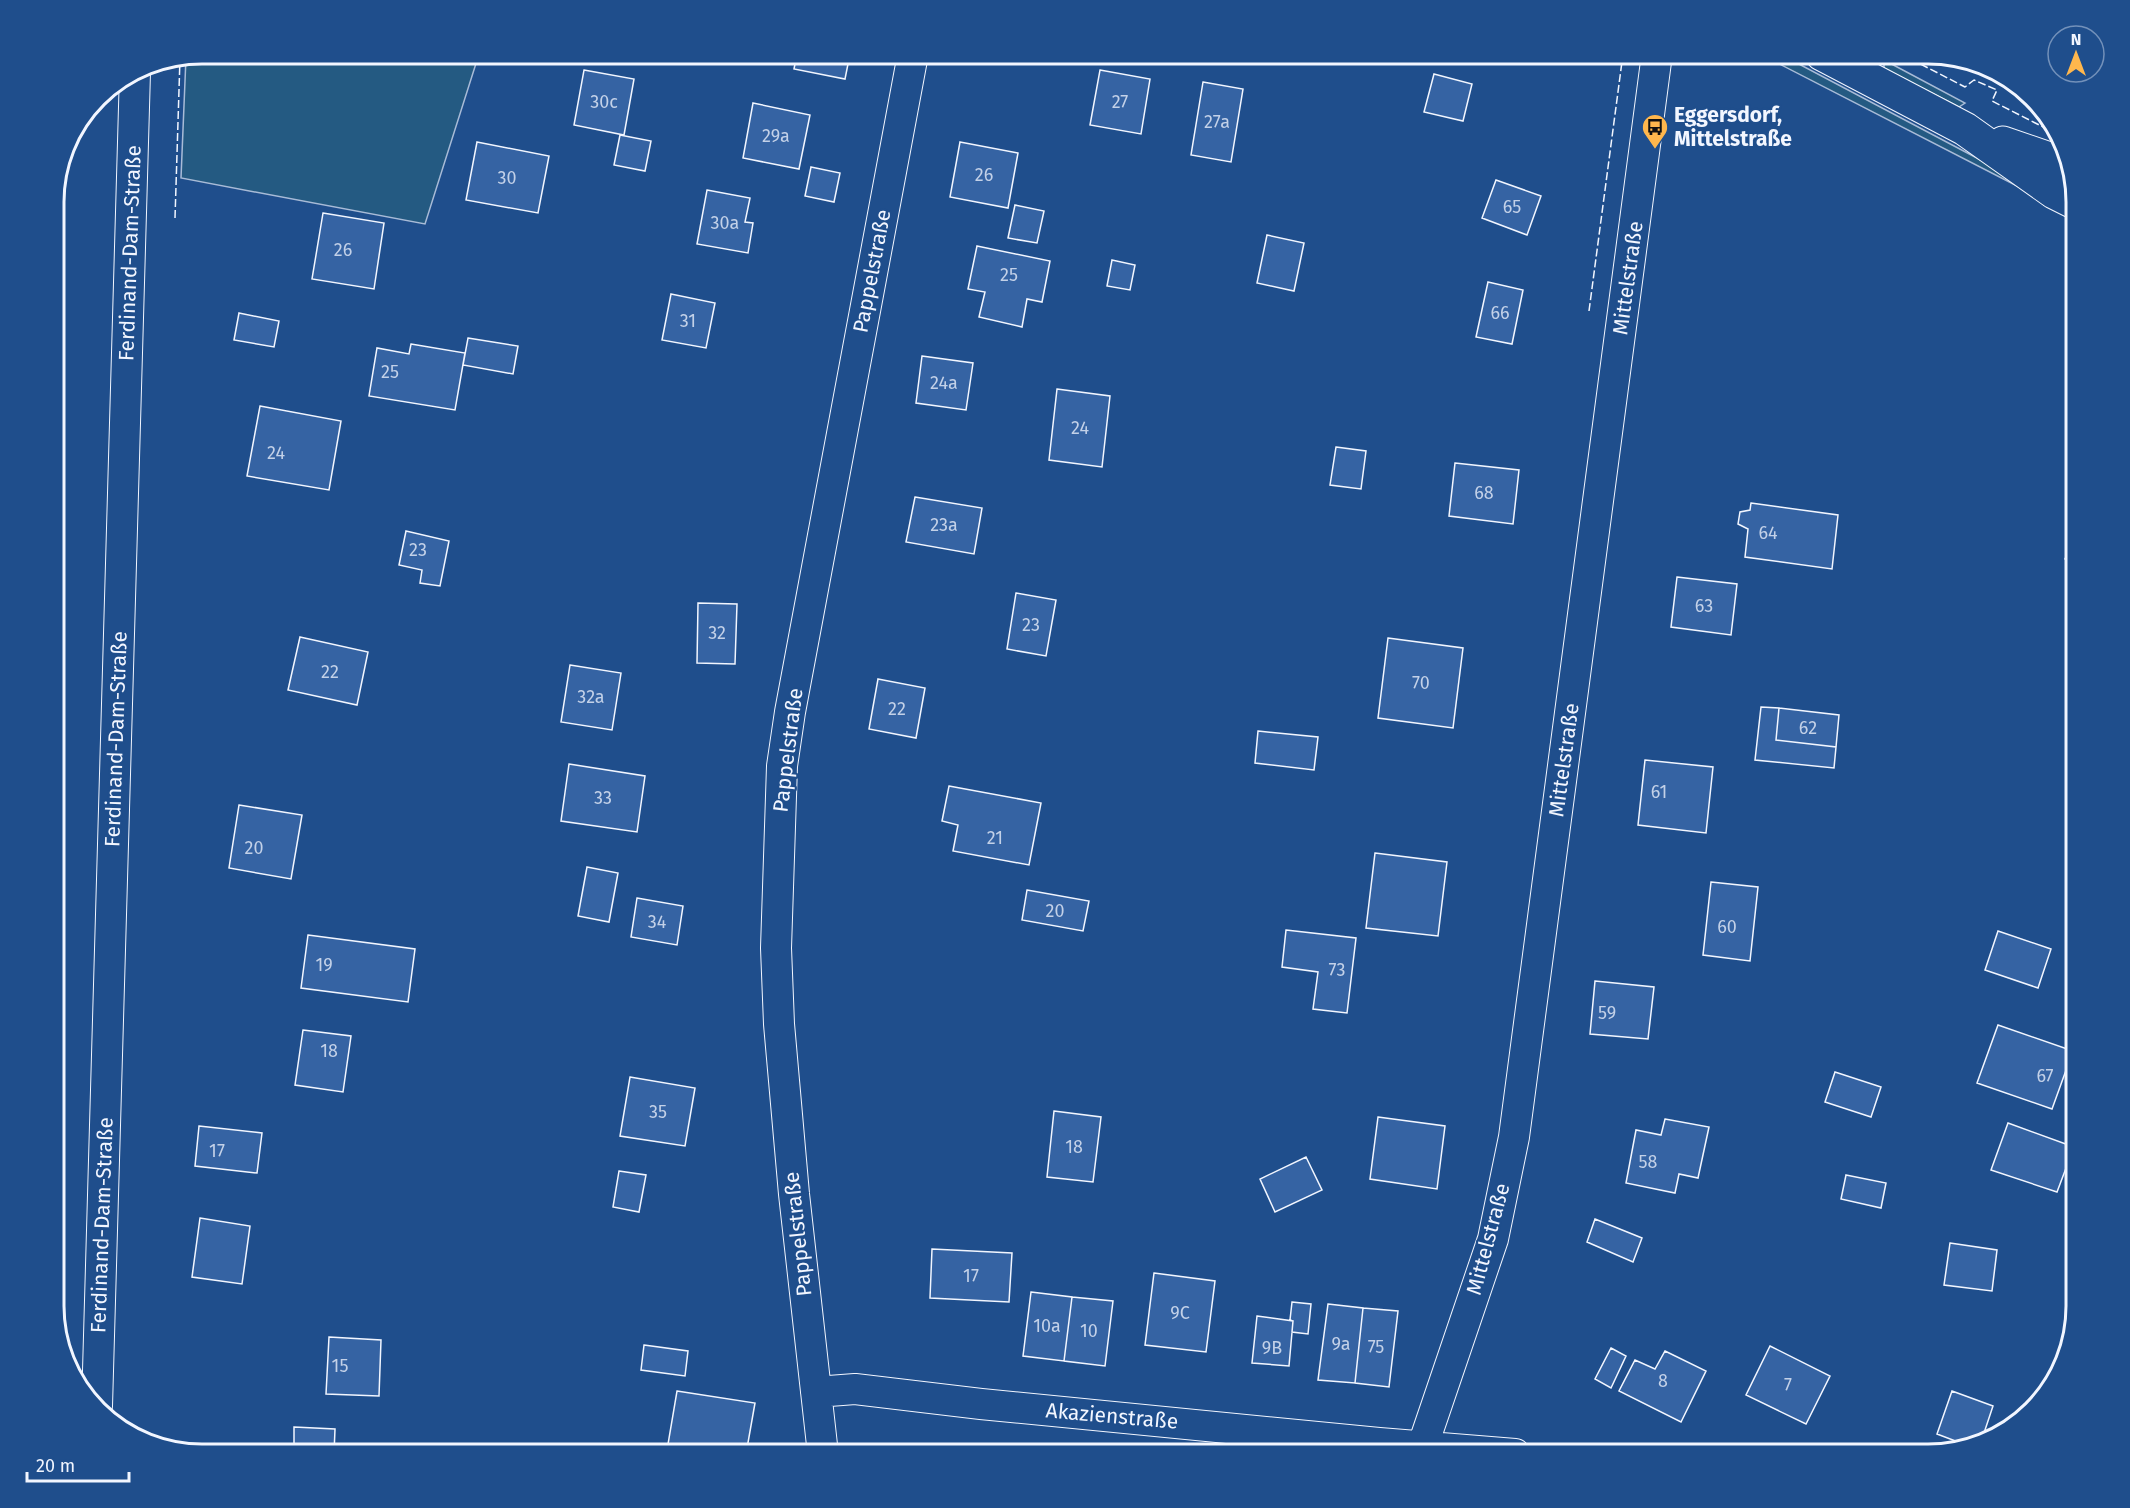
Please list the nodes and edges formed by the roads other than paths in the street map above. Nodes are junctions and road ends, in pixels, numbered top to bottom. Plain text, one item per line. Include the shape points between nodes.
1 (911, 64) edge
2 (1656, 64) edge
3 (1841, 64) edge
4 (135, 82) edge
5 (1965, 129) junction
6 (2059, 162) edge
7 (2066, 198) edge
8 (816, 1392) junction
9 (97, 1395) edge
10 (822, 1444) edge
11 (1364, 1444) edge
12 (1424, 1444) edge

1 - 8 street, Pappelstraße via 782,766 776,948 778,1013
2 - 12 street, Mittelstraße via 1514,1137 1493,1239
3 - 5 main road
4 - 9 street, Ferdinand-Dam-Straße
5 - 6 main road
5 - 7 main road
8 - 10 street, Pappelstraße
8 - 11 street, Akazienstraße via 855,1389

